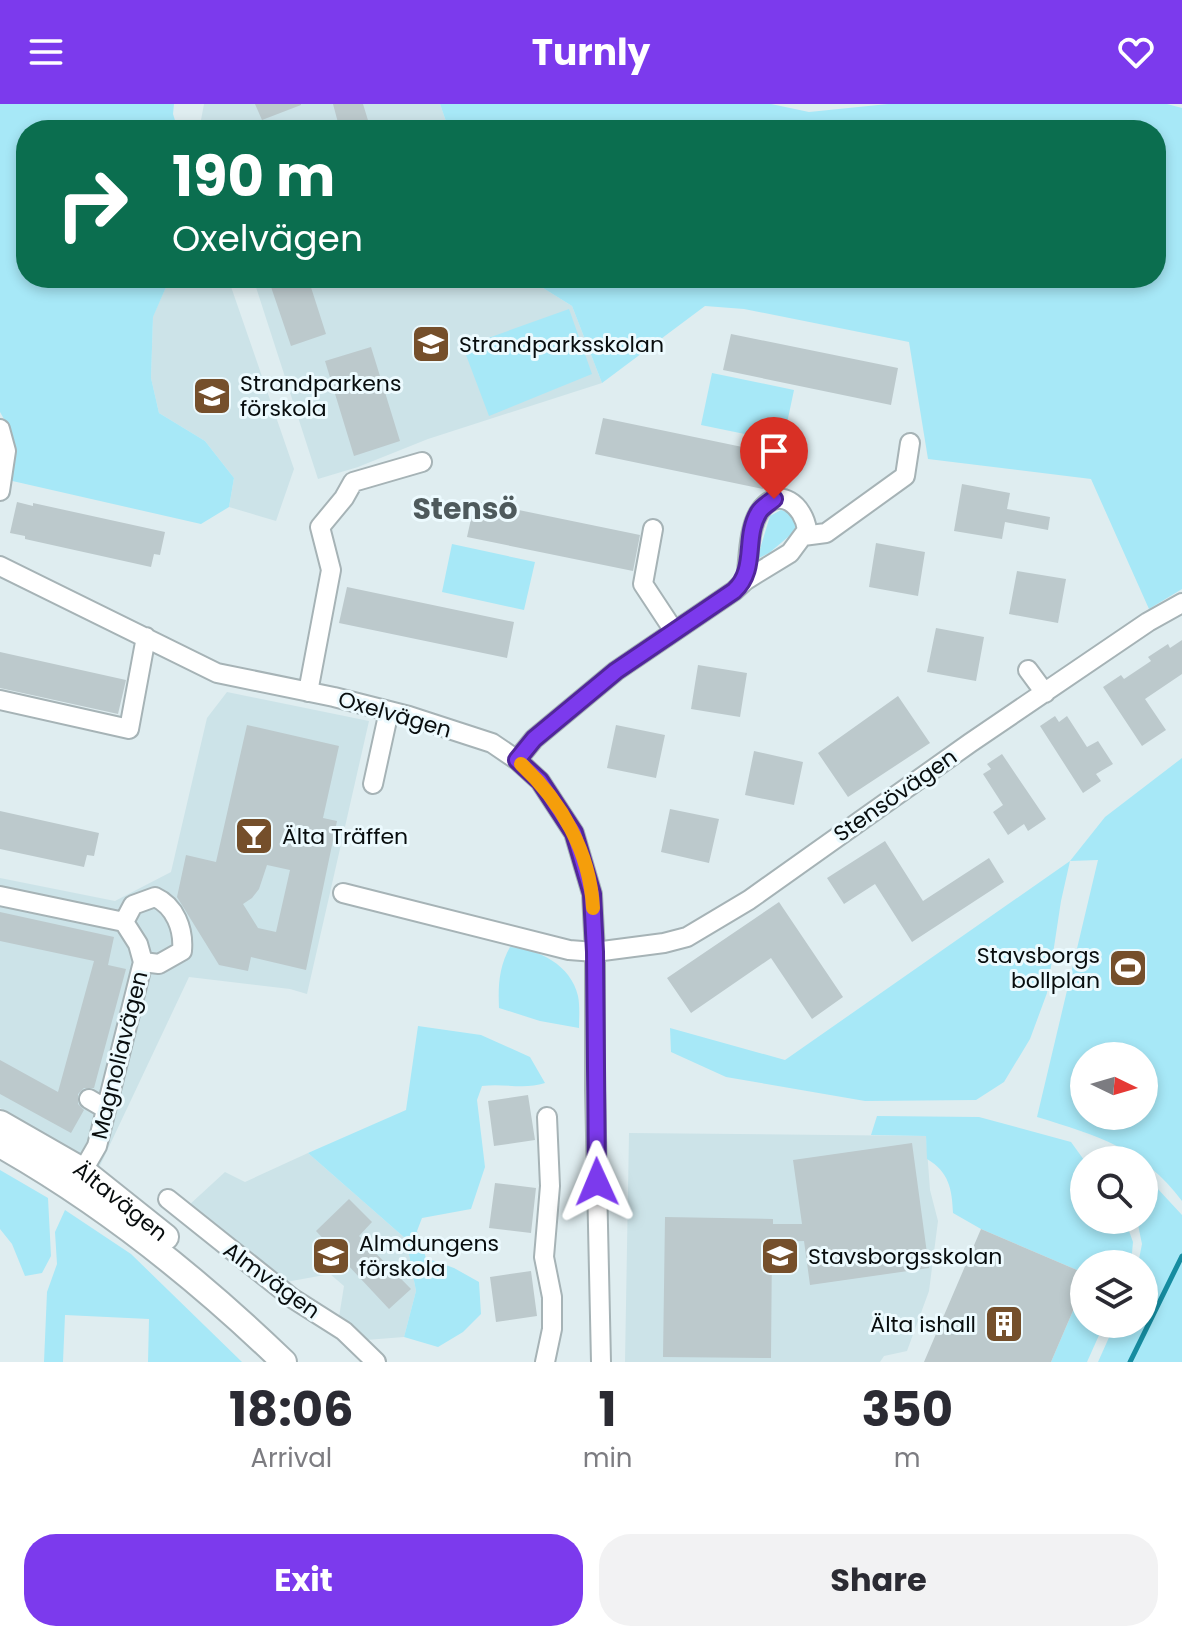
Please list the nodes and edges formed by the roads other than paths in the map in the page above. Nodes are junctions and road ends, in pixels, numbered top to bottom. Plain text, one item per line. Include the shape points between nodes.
1 (0, 429) edge
2 (910, 443) dead end
3 (422, 462) dead end
4 (0, 491) edge
5 (653, 529) dead end
6 (803, 536) junction
7 (1, 568) edge
8 (746, 580) junction
9 (1182, 603) edge
10 (674, 631) junction
11 (146, 637) junction
12 (1028, 670) dead end
13 (308, 692) junction
14 (1045, 693) junction
15 (0, 700) edge
16 (389, 711) junction
17 (517, 760) junction
18 (904, 766) dead end
19 (915, 781) junction
20 (373, 784) dead end
21 (343, 893) dead end
22 (0, 896) edge
23 (124, 922) junction
24 (595, 952) junction
25 (143, 962) junction
26 (89, 1099) dead end
27 (106, 1109) junction
28 (547, 1117) dead end
29 (0, 1123) edge
30 (0, 1145) edge
31 (78, 1179) junction
32 (168, 1199) dead end
33 (284, 1362) edge
34 (376, 1362) edge
35 (545, 1362) edge
36 (601, 1362) edge

1 - 4 street via 6,451
2 - 6 street via 905,476 826,533
3 - 13 street via 353,482 320,527 331,570
5 - 10 street via 643,584
6 - 8 street via 790,553
6 - 8 street via 805,516 796,505 774,499 759,511
7 - 11 street, Oxelvägen
8 - 10 street
9 - 14 street, Stensövägen
10 - 17 street via 616,671 534,739
11 - 13 street, Oxelvägen via 217,673
11 - 15 street via 129,729
12 - 14 street
13 - 16 street, Oxelvägen
14 - 19 street, Stensövägen
16 - 17 street, Oxelvägen via 492,743
16 - 20 street
17 - 24 street via 540,781 574,833 592,894
18 - 19 street
19 - 24 street, Stensövägen via 749,900 687,937
21 - 24 street, Stensövägen
22 - 23 street
23 - 25 street, Magnoliavägen
23 - 25 street via 133,905 155,897 168,903 184,935 182,951 159,964
24 - 36 street
25 - 27 street, Magnoliavägen
26 - 27 street
27 - 31 street, Magnoliavägen via 97,1146
28 - 35 street via 550,1186 544,1257 552,1329
29 - 31 main road, Ältavägen
30 - 31 main road, Ältavägen
31 - 33 main road, Ältavägen
32 - 34 street, Almvägen via 286,1294 344,1331

